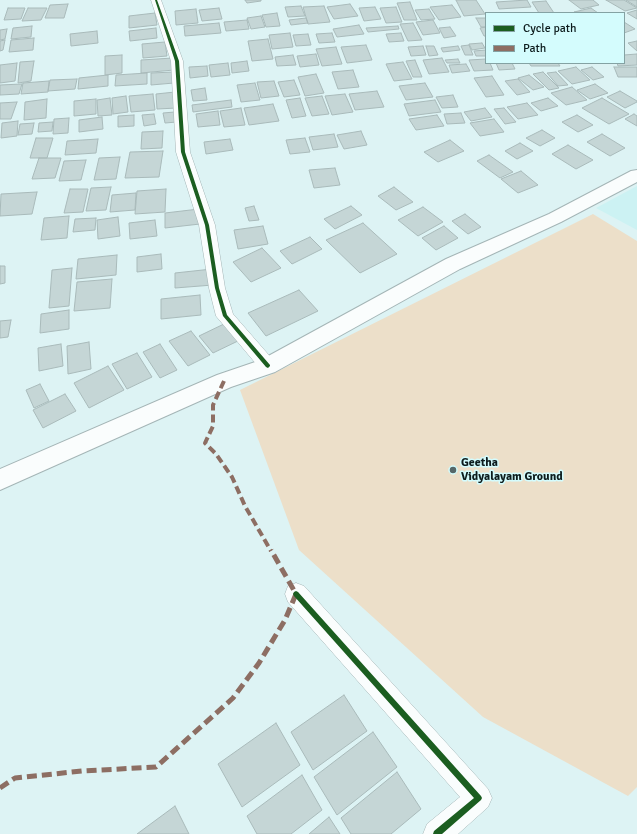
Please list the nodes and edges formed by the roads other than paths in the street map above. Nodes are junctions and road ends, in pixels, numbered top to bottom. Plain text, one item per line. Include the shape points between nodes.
1 (156, 0) edge
2 (637, 175) edge
3 (268, 366) junction
4 (0, 480) edge
5 (296, 594) dead end
6 (437, 834) edge

1 - 3 street via 177,61 183,152 207,225 217,288 225,316
2 - 3 main road via 555,218 453,264
3 - 4 main road via 224,382
5 - 6 street via 480,798

